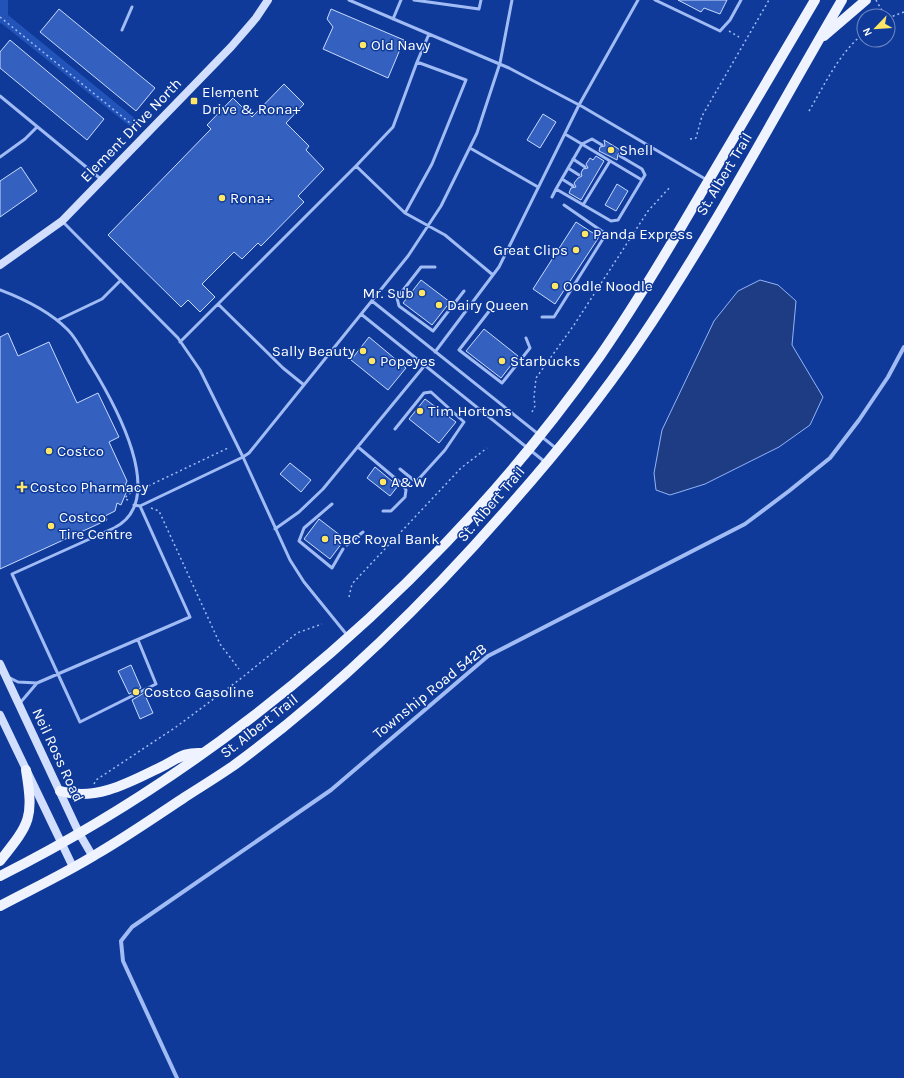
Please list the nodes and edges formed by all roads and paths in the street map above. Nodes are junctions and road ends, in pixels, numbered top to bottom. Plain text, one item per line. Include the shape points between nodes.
1 (268, 0) edge
2 (349, 0) edge
3 (401, 0) edge
4 (414, 0) edge
5 (480, 0) edge
6 (512, 0) edge
7 (638, 0) edge
8 (655, 0) edge
9 (741, 0) edge
10 (769, 0) edge
11 (815, 0) edge
12 (842, 0) edge
13 (866, 0) edge
14 (132, 7) dead end
15 (0, 17) edge
16 (393, 19) junction
17 (122, 30) dead end
18 (720, 31) junction
19 (429, 34) junction
20 (739, 37) dead end
21 (818, 41) junction
22 (856, 41) edge
23 (417, 62) junction
24 (500, 63) junction
25 (0, 96) edge
26 (579, 105) junction
27 (809, 111) dead end
28 (37, 127) junction
29 (135, 127) dead end
30 (565, 134) junction
31 (690, 139) dead end
32 (582, 144) junction
33 (602, 145) dead end
34 (470, 148) junction
35 (620, 156) dead end
36 (0, 157) edge
37 (573, 159) junction
38 (610, 161) junction
39 (356, 166) junction
40 (585, 167) dead end
41 (568, 168) junction
42 (596, 174) dead end
43 (579, 175) dead end
44 (600, 177) junction
45 (562, 179) junction
46 (642, 180) junction
47 (102, 181) junction
48 (709, 181) junction
49 (590, 183) dead end
50 (573, 186) dead end
51 (595, 186) junction
52 (671, 186) dead end
53 (538, 187) junction
54 (556, 189) junction
55 (585, 193) dead end
56 (589, 196) junction
57 (552, 197) dead end
58 (564, 205) dead end
59 (583, 205) junction
60 (404, 213) junction
61 (62, 221) junction
62 (429, 226) junction
63 (0, 265) edge
64 (435, 267) dead end
65 (493, 275) junction
66 (120, 281) junction
67 (0, 290) edge
68 (464, 291) dead end
69 (372, 301) junction
70 (218, 304) junction
71 (490, 310) dead end
72 (361, 314) junction
73 (542, 317) dead end
74 (58, 320) junction
75 (526, 338) dead end
76 (180, 342) junction
77 (904, 347) edge
78 (435, 352) junction
79 (425, 365) junction
80 (304, 385) junction
81 (532, 412) dead end
82 (395, 429) dead end
83 (540, 434) junction
84 (358, 447) junction
85 (228, 448) dead end
86 (487, 448) dead end
87 (529, 448) junction
88 (558, 450) junction
89 (243, 457) junction
90 (546, 464) junction
91 (400, 469) dead end
92 (137, 491) junction
93 (134, 504) junction
94 (332, 504) dead end
95 (141, 505) junction
96 (383, 511) dead end
97 (275, 529) junction
98 (363, 532) dead end
99 (347, 545) dead end
100 (343, 549) dead end
101 (349, 597) dead end
102 (322, 624) dead end
103 (348, 637) junction
104 (138, 640) junction
105 (0, 664) edge
106 (239, 669) dead end
107 (5, 675) junction
108 (58, 675) junction
109 (37, 684) junction
110 (19, 704) junction
111 (0, 715) edge
112 (202, 753) junction
113 (26, 770) junction
114 (91, 790) dead end
115 (60, 791) junction
116 (79, 833) junction
117 (60, 844) junction
118 (93, 857) junction
119 (0, 861) edge
120 (73, 868) junction
121 (0, 876) edge
122 (0, 906) edge
123 (177, 1078) edge

1 - 47 main road, Element Drive North via 231,47
2 - 16 lane
3 - 16 lane
4 - 5 lane via 479,9
6 - 24 lane
7 - 26 lane
8 - 18 lane
9 - 18 lane via 730,20
10 - 31 path via 702,116 696,138
11 - 48 main road, St. Albert Trail
12 - 21 main road, St. Albert Trail
13 - 21 main road
14 - 17 lane
15 - 29 path
16 - 19 lane
18 - 20 path via 730,31
19 - 23 lane
19 - 24 lane
21 - 88 main road, St. Albert Trail via 778,114 639,341
22 - 27 path via 839,62
23 - 39 lane via 393,127
23 - 60 lane via 466,80 432,164
24 - 26 lane
24 - 34 lane
25 - 28 lane
26 - 30 lane
26 - 48 lane
28 - 36 lane
28 - 47 lane
30 - 32 lane
30 - 53 lane
32 - 33 lane via 592,139
32 - 37 lane
32 - 38 lane
34 - 53 lane
34 - 62 lane
35 - 46 lane via 642,169 645,175
37 - 40 lane
37 - 41 lane
38 - 44 lane
38 - 46 lane
39 - 60 lane
39 - 70 lane
41 - 43 lane
41 - 45 lane
42 - 44 lane
44 - 51 lane
45 - 50 lane
45 - 54 lane
46 - 59 lane via 618,220 611,221
47 - 61 main road, Element Drive North
48 - 83 main road, St. Albert Trail via 659,266 600,355
49 - 51 lane
51 - 56 lane
52 - 81 path via 639,223 574,325 536,378 535,406
53 - 65 lane
54 - 57 lane
54 - 59 lane
55 - 56 lane
56 - 59 lane
58 - 73 lane via 606,234 554,317
60 - 62 lane
61 - 63 main road, Element Drive North
61 - 66 lane
62 - 65 lane via 445,235
62 - 69 lane
64 - 68 lane via 421,266 397,298 399,306 433,331
65 - 78 lane
66 - 74 lane via 102,299
66 - 76 lane
67 - 74 lane via 28,301
69 - 72 lane
69 - 78 lane
70 - 76 lane
70 - 80 lane
71 - 75 lane via 459,350 502,383 530,348
72 - 79 lane
72 - 80 lane
74 - 92 lane via 72,334 107,392 130,444 138,479
76 - 89 lane via 200,370
77 - 123 street, Township Road 542B via 888,377 830,458 789,491 745,524 488,656 331,790 132,927 121,941 123,961
78 - 83 lane
79 - 84 lane
79 - 87 lane
80 - 89 lane
82 - 91 lane via 424,393 431,392 464,422 445,450 416,482
83 - 87 main road, St. Albert Trail
83 - 88 lane
84 - 96 lane via 406,490 405,497 392,511
84 - 97 lane via 300,512
85 - 92 path
86 - 101 path via 461,468 352,584
87 - 90 lane
87 - 103 main road, St. Albert Trail via 434,554
88 - 90 main road, St. Albert Trail
89 - 95 lane
89 - 97 lane
90 - 118 main road, St. Albert Trail via 434,589 308,708 229,768
92 - 93 lane
92 - 93 path via 127,495 125,499
93 - 95 lane
93 - 108 lane via 126,521 120,525 12,574
94 - 100 lane via 304,528 299,541 332,568
95 - 104 lane via 190,617
95 - 106 path via 159,511 220,644
97 - 103 lane via 296,570
98 - 99 lane
102 - 114 path via 298,633 176,727 96,780
103 - 112 main road, St. Albert Trail via 270,702
104 - 108 lane
104 - 108 lane via 156,684 80,722
105 - 107 main road, Neil Ross Road
107 - 109 lane via 18,682
107 - 110 main road, Neil Ross Road
108 - 109 lane
109 - 110 lane
110 - 115 main road, Neil Ross Road
111 - 113 main road
112 - 115 main road via 190,752 116,788 82,795
112 - 116 main road, St. Albert Trail
113 - 117 main road
113 - 119 main road via 30,796 29,820
115 - 116 main road, Neil Ross Road
116 - 117 main road, St. Albert Trail
116 - 118 main road, Neil Ross Road
117 - 120 main road
117 - 121 main road, St. Albert Trail
118 - 120 main road, St. Albert Trail
120 - 122 main road, St. Albert Trail

